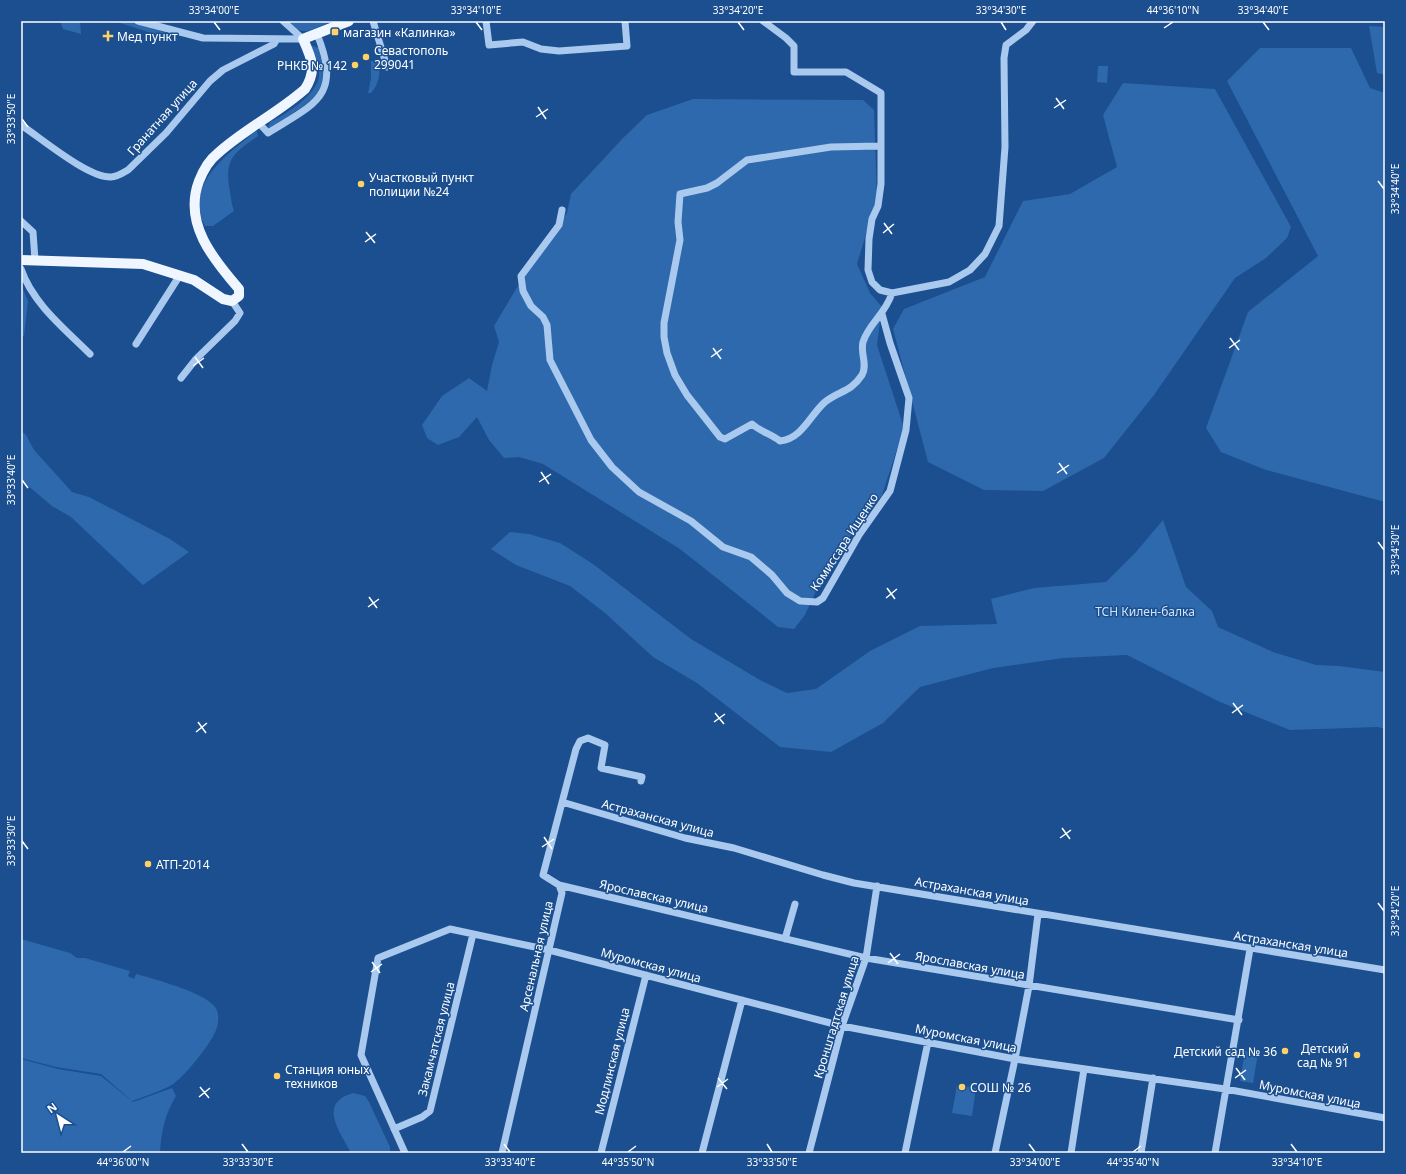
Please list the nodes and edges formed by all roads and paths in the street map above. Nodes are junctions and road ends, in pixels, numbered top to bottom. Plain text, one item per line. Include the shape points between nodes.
1 (138, 21) edge
2 (283, 21) edge
3 (349, 21) edge
4 (372, 21) edge
5 (486, 21) edge
6 (625, 21) edge
7 (763, 21) edge
8 (1033, 21) edge
9 (317, 34) junction
10 (277, 39) junction
11 (303, 39) junction
12 (387, 67) dead end
13 (259, 123) junction
14 (21, 125) edge
15 (880, 146) junction
16 (562, 210) dead end
17 (21, 221) edge
18 (21, 260) edge
19 (35, 260) junction
20 (21, 269) edge
21 (180, 275) junction
22 (892, 293) junction
23 (236, 298) junction
24 (882, 314) junction
25 (136, 344) dead end
26 (90, 354) dead end
27 (181, 378) dead end
28 (641, 781) dead end
29 (562, 802) junction
30 (560, 885) junction
31 (877, 886) junction
32 (795, 904) dead end
33 (1038, 914) junction
34 (473, 934) junction
35 (785, 938) junction
36 (1250, 949) junction
37 (549, 950) junction
38 (866, 958) junction
39 (1385, 970) edge
40 (646, 975) junction
41 (1028, 986) junction
42 (742, 1000) junction
43 (1238, 1020) junction
44 (842, 1026) junction
45 (928, 1042) junction
46 (1015, 1059) junction
47 (1084, 1069) junction
48 (1153, 1078) junction
49 (1225, 1088) junction
50 (1385, 1118) edge
51 (394, 1129) junction
52 (405, 1153) edge
53 (502, 1153) edge
54 (601, 1153) edge
55 (702, 1153) edge
56 (809, 1153) edge
57 (905, 1153) edge
58 (995, 1153) edge
59 (1071, 1153) edge
60 (1140, 1153) edge
61 (1215, 1153) edge

1 - 10 street via 203,38
2 - 11 street
3 - 9 main road
4 - 12 street
5 - 6 street via 489,45 522,42 541,49 559,51 627,46
7 - 15 street via 794,46 794,72 846,72 881,93
8 - 22 street via 1026,30 1006,45 1005,147 999,226 985,254 970,270 949,282
9 - 11 main road
9 - 13 street via 327,68 322,95 268,133
10 - 11 street
10 - 14 street, Гранатная улица via 274,44 223,70 210,81 166,133 121,175 100,176 84,169
11 - 13 main road via 313,70 311,80 305,90
13 - 23 main road via 216,154 203,170 193,207 198,227 208,249 238,289
15 - 22 street via 881,184 878,206 872,219 868,270 872,282 880,290
15 - 24 street via 831,147 747,160 718,183 708,188 680,194 680,240 664,323 664,337 675,375 687,395 720,437 725,439 752,424 761,432 770,434 780,441 791,439 825,402 852,388 863,374 861,348 867,331
16 - 24 street, Комиссара Ищенко via 559,225 521,276 523,291 531,306 543,317 547,325 550,360 591,440 612,467 639,492 691,521 723,547 750,557 772,575 787,593 800,601 817,602 823,598 859,535 890,491 906,430 909,398
17 - 19 street via 32,232
18 - 19 main road
19 - 21 main road via 143,264
20 - 26 street via 40,304
21 - 23 main road via 194,280 223,299
21 - 25 street
22 - 24 street
23 - 27 street via 240,313 235,321 196,359
28 - 29 street via 642,777 601,768 605,745 588,738 580,741 576,749
29 - 30 street via 543,875
29 - 31 street, Астраханская улица via 685,838 734,848 823,875
30 - 35 street, Ярославская улица
30 - 37 street, Арсенальная улица via 562,893
31 - 33 street, Астраханская улица
31 - 38 street, Кронштадтская улица
32 - 35 street
33 - 36 street, Астраханская улица
33 - 41 street
34 - 37 street, Муромская улица
34 - 51 street, Закамчатская улица via 430,1111
34 - 51 street, Муромская улица via 450,929 378,958 361,1054
35 - 38 street, Ярославская улица
36 - 39 street, Астраханская улица
36 - 43 street
37 - 40 street, Муромская улица
37 - 53 street, Арсенальная улица
38 - 41 street, Ярославская улица
38 - 44 street, Кронштадтская улица
40 - 42 street, Муромская улица
40 - 54 street, Модлинская улица
41 - 43 street, Ярославская улица
41 - 46 street
42 - 44 street, Муромская улица
42 - 55 street
43 - 49 street
44 - 45 street, Муромская улица
44 - 56 street, Кронштадтская улица
45 - 46 street, Муромская улица
45 - 57 street
46 - 47 street, Муромская улица
46 - 58 street
47 - 48 street, Муромская улица
47 - 59 street
48 - 49 street, Муромская улица
48 - 60 street
49 - 50 street, Муромская улица
49 - 61 street
51 - 52 street

